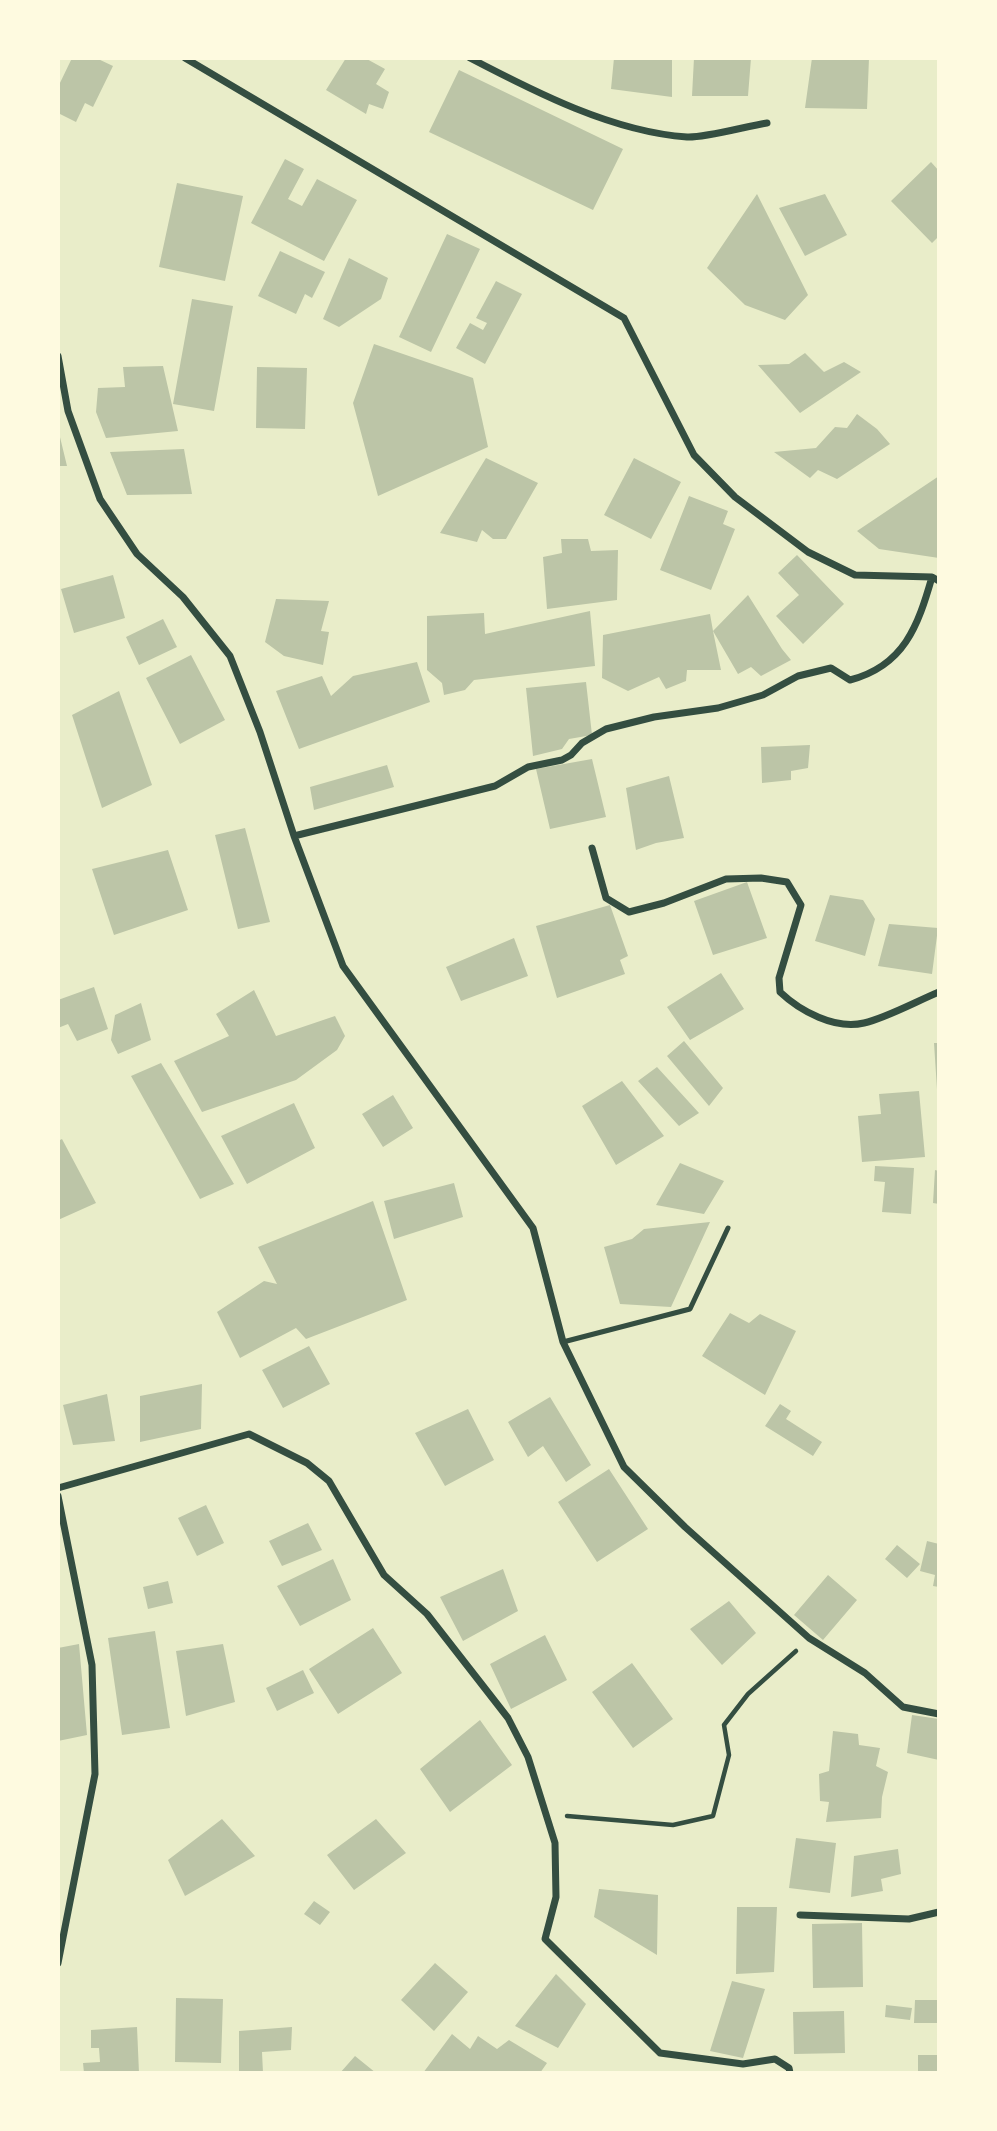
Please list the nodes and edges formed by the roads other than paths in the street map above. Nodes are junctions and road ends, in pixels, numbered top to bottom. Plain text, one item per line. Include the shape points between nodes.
1 (185, 58) edge
2 (470, 58) edge
3 (767, 122) dead end
4 (58, 356) edge
5 (936, 579) edge
6 (294, 836) junction
7 (592, 848) dead end
8 (939, 992) edge
9 (728, 1228) dead end
10 (564, 1342) junction
11 (58, 1488) edge
12 (58, 1496) edge
13 (939, 1714) edge
14 (939, 1912) edge
15 (800, 1915) dead end
16 (58, 1963) edge
17 (790, 2073) edge

1 - 5 street via 624,318 694,455 736,497 808,552 855,575
2 - 3 street via 541,96 632,128 690,138
4 - 6 street via 68,411 100,499 137,554 183,597 230,656
5 - 6 street via 898,654 865,676 850,680 831,668 718,708 606,729 562,760 528,767 495,786
6 - 10 street via 343,966 533,1228
7 - 8 street via 606,898 629,912 726,879 787,882 801,905 779,978 780,992 814,1015 846,1024 864,1023
9 - 10 lane via 690,1309
10 - 13 street via 624,1467 809,1638 865,1673 904,1707
11 - 17 street via 249,1434 307,1463 329,1481 384,1575 427,1614 508,1718 528,1758 555,1843 556,1897 545,1939 660,2053 743,2064 775,2059
12 - 16 street via 92,1665 95,1774
14 - 15 street via 909,1919

